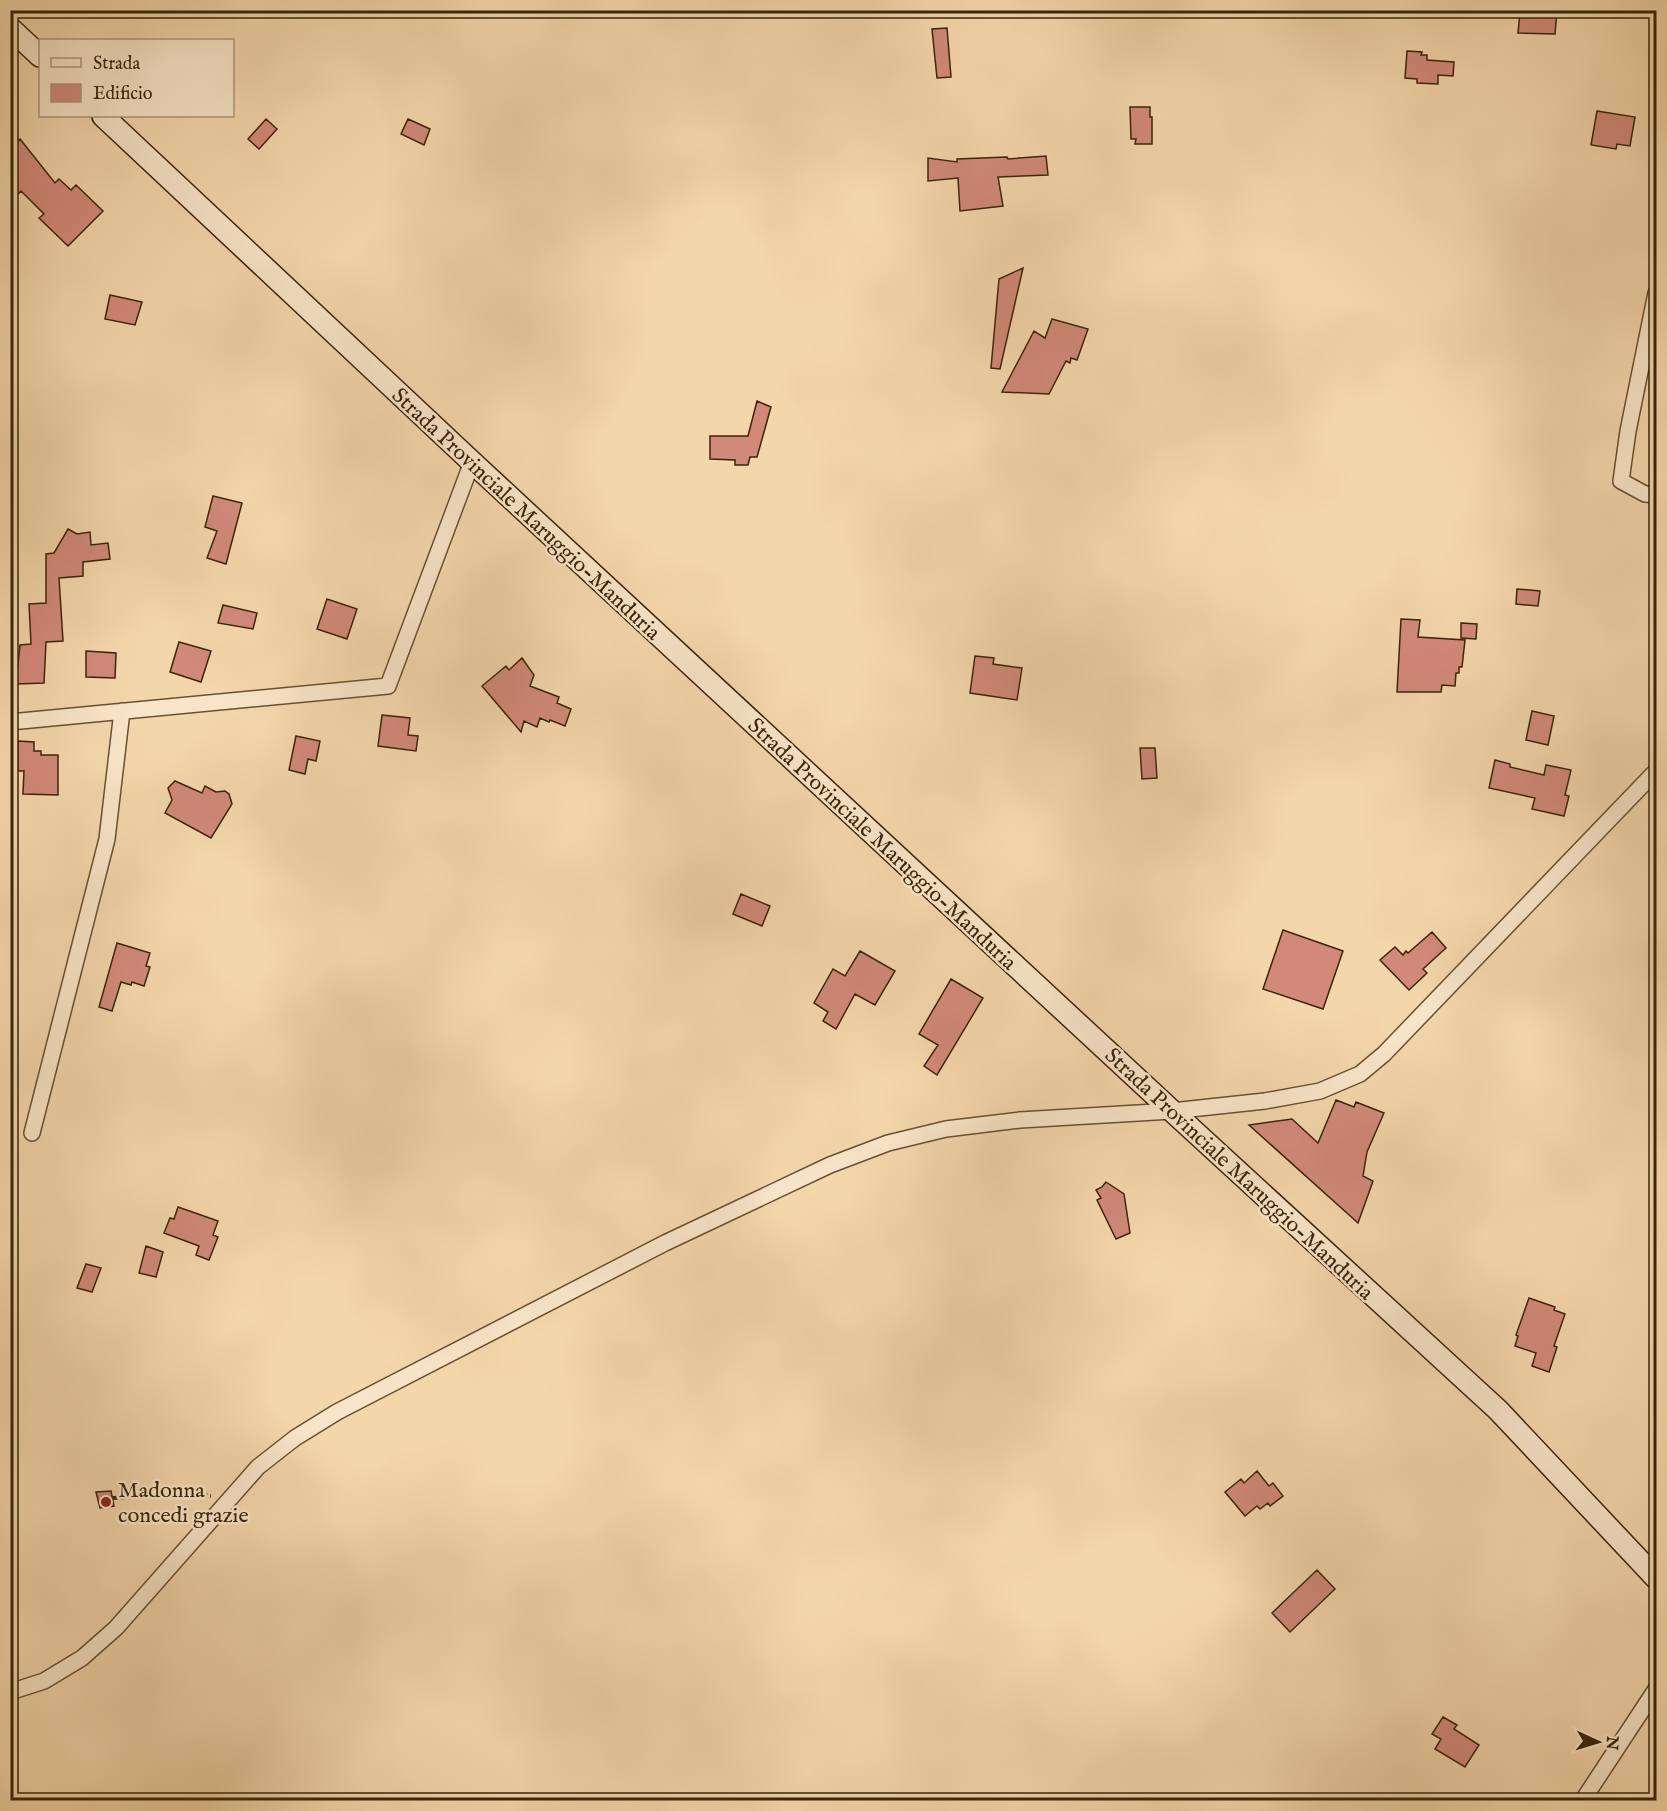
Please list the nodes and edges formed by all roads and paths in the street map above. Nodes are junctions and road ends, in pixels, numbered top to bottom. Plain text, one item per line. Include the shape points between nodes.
1 (10, 28) edge
2 (39, 55) edge
3 (104, 117) edge
4 (1656, 293) edge
5 (472, 462) junction
6 (1656, 495) edge
7 (122, 711) junction
8 (10, 722) edge
9 (1656, 771) edge
10 (1172, 1111) junction
11 (32, 1133) dead end
12 (113, 1498) dead end
13 (229, 1500) junction
14 (1656, 1578) edge
15 (1656, 1689) edge
16 (10, 1692) edge
17 (1583, 1800) edge

1 - 2 main road
3 - 5 main road, Strada Provinciale Maruggio-Manduria
4 - 6 street via 1621,481 1645,494
5 - 7 street via 388,686
5 - 10 main road, Strada Provinciale Maruggio-Manduria
7 - 8 street
7 - 11 street via 107,839
9 - 10 street via 1384,1054 1360,1074 1320,1091
10 - 13 street via 946,1128 888,1143 830,1165 665,1243 337,1412 267,1460
10 - 14 main road, Strada Provinciale Maruggio-Manduria via 1498,1410
12 - 13 path via 200,1494
13 - 16 street via 116,1628 82,1658 44,1681
15 - 17 street

